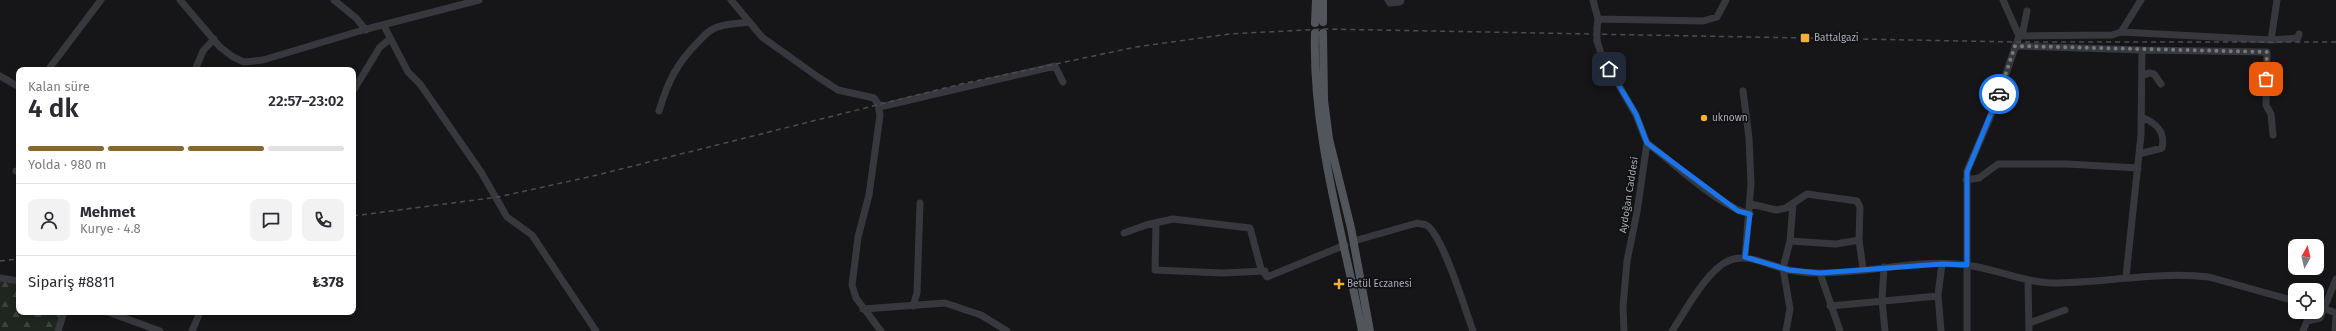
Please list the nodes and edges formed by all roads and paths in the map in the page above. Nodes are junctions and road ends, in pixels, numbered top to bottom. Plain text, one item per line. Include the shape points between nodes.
1 (101, 0) edge
2 (180, 0) edge
3 (334, 0) edge
4 (479, 0) edge
5 (731, 0) edge
6 (1316, 0) edge
7 (1323, 0) edge
8 (1388, 0) edge
9 (1402, 0) edge
10 (1593, 0) edge
11 (1726, 0) edge
12 (2003, 0) edge
13 (2141, 0) edge
14 (2277, 0) edge
15 (2027, 11) dead end
16 (1598, 19) junction
17 (749, 22) junction
18 (384, 26) junction
19 (366, 30) junction
20 (2121, 32) junction
21 (2299, 34) dead end
22 (2021, 36) junction
23 (214, 39) junction
24 (390, 39) junction
25 (2271, 40) junction
26 (2015, 46) junction
27 (2142, 50) junction
28 (50, 67) edge
29 (197, 67) edge
30 (0, 76) edge
31 (2142, 76) junction
32 (1063, 82) dead end
33 (2161, 84) dead end
34 (16, 85) edge
35 (356, 86) edge
36 (1743, 91) dead end
37 (878, 104) junction
38 (2274, 104) dead end
39 (2266, 105) junction
40 (659, 111) dead end
41 (2141, 117) junction
42 (2273, 136) dead end
43 (1647, 143) junction
44 (2139, 154) junction
45 (2138, 168) junction
46 (1966, 180) junction
47 (920, 203) dead end
48 (1750, 204) junction
49 (1792, 204) junction
50 (1750, 214) junction
51 (1156, 223) junction
52 (1124, 233) dead end
53 (1790, 240) junction
54 (1859, 240) junction
55 (1354, 241) junction
56 (1345, 245) junction
57 (1745, 257) junction
58 (1942, 264) junction
59 (1967, 265) junction
60 (1884, 267) junction
61 (1783, 268) junction
62 (1261, 269) junction
63 (1862, 269) junction
64 (1820, 273) junction
65 (2126, 277) junction
66 (0, 278) edge
67 (2336, 279) edge
68 (2028, 280) junction
69 (16, 281) edge
70 (1938, 296) junction
71 (2288, 298) edge
72 (1882, 300) junction
73 (913, 306) junction
74 (1830, 306) junction
75 (863, 308) junction
76 (2324, 309) joint
77 (2065, 310) dead end
78 (2336, 314) edge
79 (63, 315) edge
80 (116, 315) edge
81 (199, 315) edge
82 (2315, 319) edge
83 (2029, 327) edge
84 (58, 331) edge
85 (160, 331) edge
86 (192, 331) edge
87 (596, 331) edge
88 (881, 331) edge
89 (1007, 331) edge
90 (1362, 331) edge
91 (1370, 331) edge
92 (1473, 331) edge
93 (1624, 331) edge
94 (1672, 331) edge
95 (1786, 331) edge
96 (1840, 331) edge
97 (1885, 331) edge
98 (1941, 331) edge
99 (1968, 331) edge
100 (2303, 331) edge
101 (2335, 331) edge

1 - 28 street
2 - 23 street
3 - 19 street
4 - 18 street
5 - 17 street
6 - 7 main road via 1319,23
8 - 9 street via 1390,3
10 - 16 street
11 - 16 street via 1717,17 1704,21
12 - 22 street
13 - 20 street
14 - 25 street
15 - 22 street
16 - 43 street, Aydoğan Caddesi, bridge via 1597,40 1602,56 1636,114
17 - 37 street via 762,37 838,90 874,98
17 - 40 street via 712,29 703,37 678,63
18 - 19 street
18 - 24 street
19 - 23 street via 263,60 244,62 233,57
20 - 22 street via 2112,35
20 - 25 street
21 - 25 street via 2298,38
22 - 26 street
23 - 29 street via 203,51
24 - 35 street via 380,47
24 - 87 street via 408,72 420,84 481,172 507,217 532,235
26 - 27 street
26 - 46 street
27 - 31 street
27 - 39 street via 2267,52
30 - 34 street
31 - 33 street via 2154,74
31 - 41 street
32 - 37 street via 1055,66 884,106
36 - 48 street via 1749,138
37 - 75 street via 880,115 869,196 858,237 852,284 856,298
38 - 39 street
39 - 42 street via 2271,114
41 - 44 street
41 - 44 street via 2153,121 2161,131 2163,143 2162,148
43 - 50 street via 1719,198 1738,211
43 - 93 street, Aydoğan Caddesi via 1626,268
44 - 45 street
45 - 46 street via 1998,164 1979,178
45 - 65 street
46 - 59 street
47 - 73 street via 917,293
48 - 49 street via 1776,210
48 - 50 street
49 - 53 street
49 - 54 street via 1807,194 1857,201 1860,207
50 - 57 street
51 - 52 street
51 - 62 street via 1173,219 1250,228
51 - 62 street via 1155,270 1222,273
53 - 54 street via 1836,244
53 - 61 street
54 - 63 street
55 - 56 main road via 1328,133 1319,33 1318,108
55 - 91 main road
55 - 92 street via 1417,224 1426,225 1435,234 1442,248
56 - 62 street via 1267,277
56 - 90 main road
57 - 61 street
57 - 94 street via 1728,261 1710,276
58 - 59 street
58 - 60 street
58 - 70 street
59 - 68 street
59 - 99 street
60 - 63 street
60 - 72 street
61 - 64 street
61 - 95 street via 1790,309
63 - 64 street
64 - 74 street
65 - 68 street via 2052,283
65 - 71 street via 2209,277
66 - 69 street
67 - 76 street
68 - 83 street
70 - 72 street
70 - 98 street
72 - 74 street
72 - 97 street
73 - 75 street
73 - 89 street via 945,303 981,315
74 - 96 street
75 - 88 street
76 - 78 street
77 - 83 street
78 - 101 street
79 - 84 street
80 - 85 street
81 - 86 street
82 - 100 street via 2306,321

